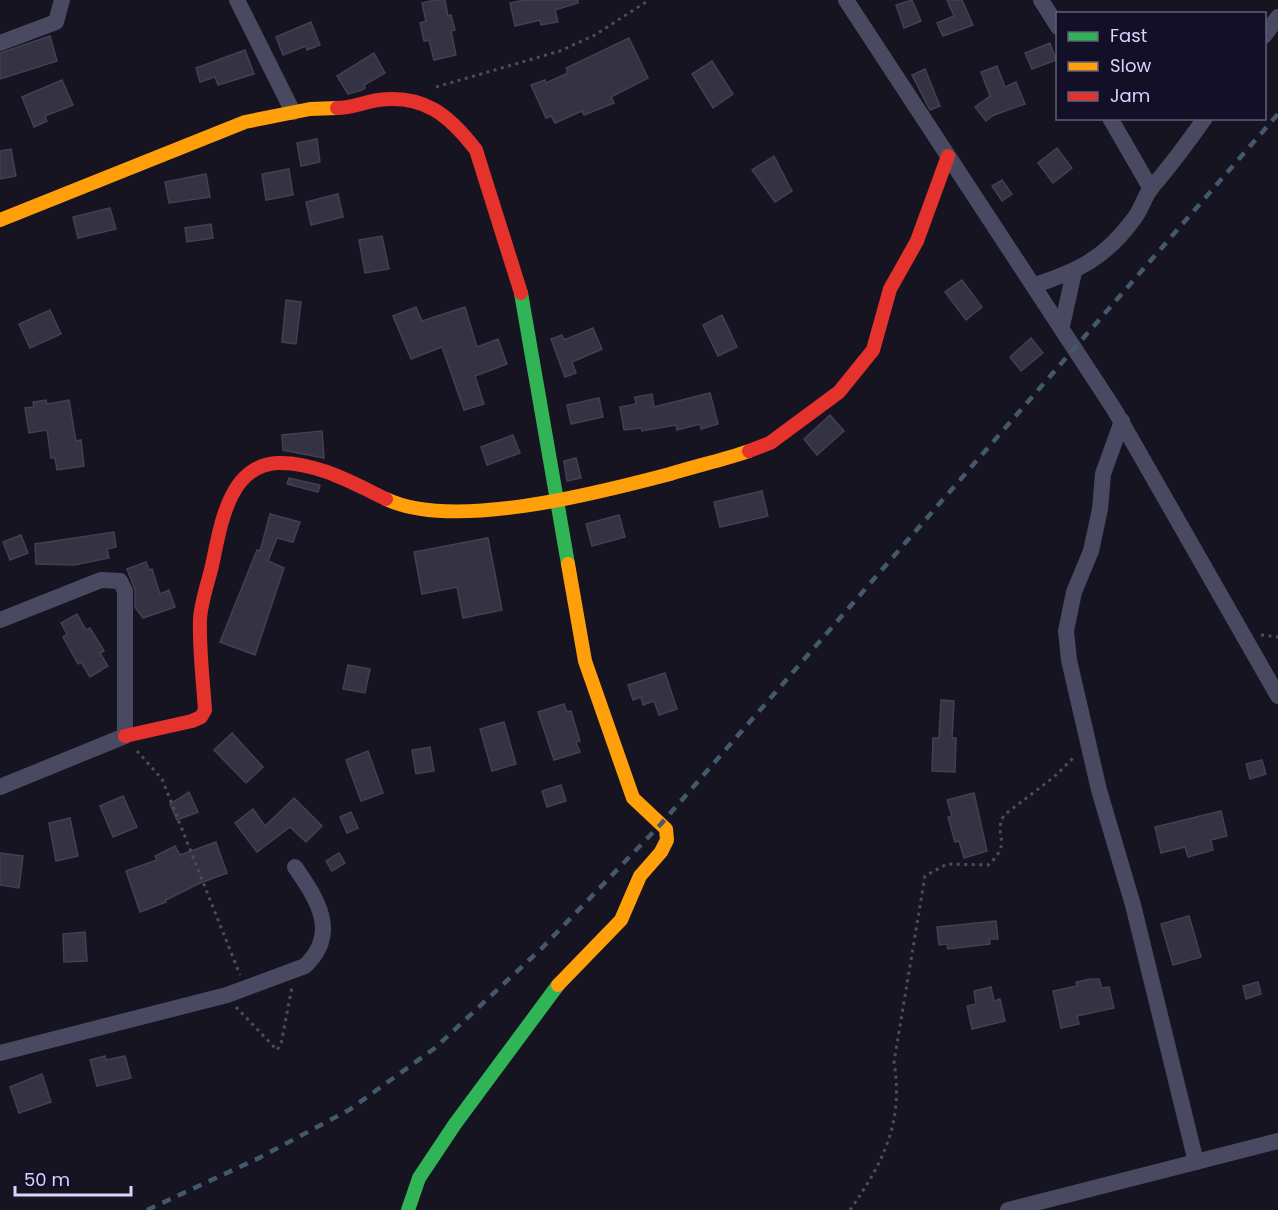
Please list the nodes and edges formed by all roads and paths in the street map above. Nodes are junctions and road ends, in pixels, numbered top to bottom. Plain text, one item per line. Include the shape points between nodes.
1 (62, 0) edge
2 (237, 0) edge
3 (649, 0) edge
4 (846, 0) edge
5 (1041, 0) edge
6 (1278, 17) edge
7 (1056, 24) edge
8 (1266, 33) edge
9 (0, 43) edge
10 (430, 89) dead end
11 (293, 112) junction
12 (1111, 120) edge
13 (1204, 120) edge
14 (948, 156) junction
15 (1151, 189) junction
16 (0, 220) edge
17 (1074, 272) junction
18 (1035, 285) junction
19 (1062, 326) junction
20 (1122, 421) junction
21 (558, 501) junction
22 (0, 620) edge
23 (1278, 696) edge
24 (125, 736) junction
25 (1087, 737) junction
26 (0, 787) edge
27 (295, 867) dead end
28 (298, 968) junction
29 (244, 988) junction
30 (227, 995) junction
31 (0, 1053) edge
32 (1278, 1141) edge
33 (1196, 1162) junction
34 (408, 1210) edge
35 (850, 1210) edge
36 (1008, 1210) edge

1 - 9 street via 56,22
2 - 11 street
3 - 10 path via 560,51
4 - 14 street
5 - 7 street
6 - 8 street
11 - 16 street via 245,122
11 - 21 street via 349,108 377,100 426,103 476,150 519,284
12 - 15 street
13 - 15 street
14 - 18 street
14 - 21 street via 916,241 890,289 873,350 839,392 770,443 738,455
15 - 17 street via 1121,236
17 - 18 street
17 - 19 street
18 - 19 street
19 - 20 street
20 - 23 street
20 - 25 street via 1103,474 1091,551 1074,592 1066,631
21 - 24 street via 483,509 420,510 403,507 306,466 277,463 255,470 226,504 200,617 205,710 192,721
21 - 34 street via 585,661 633,798 666,829 668,840 631,890 621,920 566,974 455,1124 419,1178
22 - 24 street via 101,580 120,581 125,591
24 - 26 street
24 - 29 path via 162,779
25 - 33 street via 1133,904
25 - 35 path via 1073,760 1004,815 1000,822 1003,845 999,856 988,865 947,864 925,876 894,1062 897,1109 882,1160
27 - 28 street via 311,890 322,916 323,932 315,956
28 - 29 street
28 - 30 path via 277,1050
29 - 30 street
30 - 31 street
32 - 33 street
33 - 36 street

